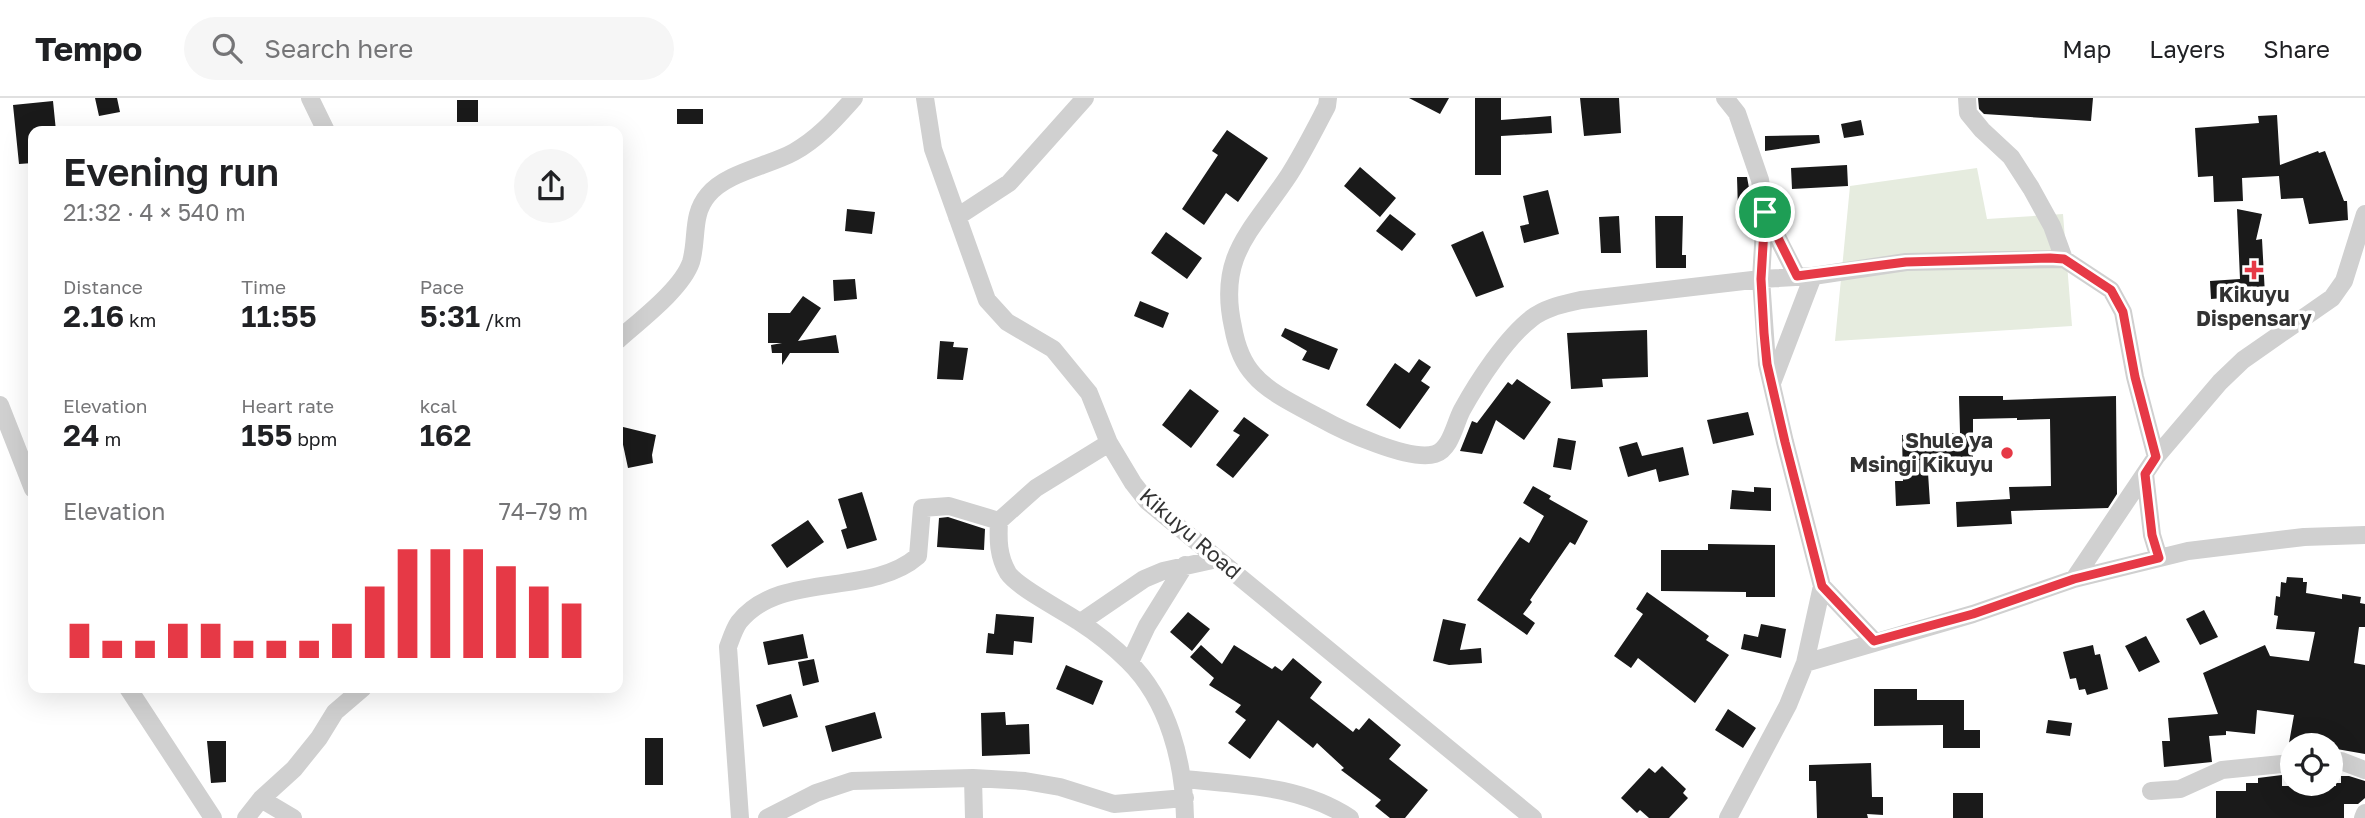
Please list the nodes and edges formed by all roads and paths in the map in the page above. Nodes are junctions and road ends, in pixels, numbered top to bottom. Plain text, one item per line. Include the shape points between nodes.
1 (310, 98) edge
2 (854, 98) edge
3 (925, 98) edge
4 (1085, 98) edge
5 (1328, 98) edge
6 (1725, 98) edge
7 (1966, 98) edge
8 (1740, 105) edge
9 (324, 126) edge
10 (1765, 212) junction
11 (2365, 214) edge
12 (957, 217) junction
13 (2064, 259) junction
14 (1805, 276) junction
15 (1761, 279) junction
16 (623, 335) edge
17 (1772, 383) junction
18 (0, 405) edge
19 (1109, 443) junction
20 (2156, 457) junction
21 (2145, 474) junction
22 (28, 476) edge
23 (999, 521) junction
24 (2365, 535) edge
25 (2159, 558) junction
26 (1217, 559) junction
27 (1185, 565) junction
28 (2074, 579) junction
29 (1822, 586) junction
30 (1081, 622) junction
31 (1874, 641) junction
32 (1130, 662) junction
33 (1805, 663) junction
34 (131, 693) edge
35 (357, 693) edge
36 (2343, 762) edge
37 (2280, 764) edge
38 (2365, 770) edge
39 (973, 778) junction
40 (1184, 779) junction
41 (2151, 791) dead end
42 (1185, 798) junction
43 (261, 799) junction
44 (213, 818) edge
45 (246, 818) edge
46 (293, 818) edge
47 (740, 818) edge
48 (767, 818) edge
49 (974, 818) edge
50 (1185, 818) edge
51 (1350, 818) edge
52 (1533, 818) edge
53 (1728, 818) edge

1 - 9 street
2 - 16 street via 821,134 794,152 709,192 698,209 685,274
3 - 12 street, Kikuyu Road via 933,149
4 - 12 street via 1009,183
5 - 15 street via 1296,163 1239,248 1229,274 1228,308 1237,347 1254,376 1329,423 1369,441 1422,455 1445,448 1462,410 1509,340 1534,317 1556,306
6 - 8 street
7 - 13 street via 1968,113 2011,157 2031,188
8 - 10 street
10 - 14 street
10 - 15 street
11 - 20 street via 2344,281 2332,298 2243,360
12 - 19 street, Kikuyu Road via 987,300 1007,323 1053,349 1089,393
13 - 14 street via 1906,262
13 - 20 street via 2111,290 2123,312
14 - 15 street
14 - 17 street
15 - 17 street
17 - 29 street
18 - 22 street
19 - 23 street via 1036,488
19 - 26 street, Kikuyu Road via 1147,501
20 - 21 street
21 - 25 street
21 - 28 street
23 - 30 street via 998,546 1009,575
23 - 47 street via 949,506 922,508 918,556 904,568 775,597 738,623 728,647
24 - 25 street via 2304,537
25 - 28 street
26 - 27 street
26 - 52 street, Kikuyu Road
27 - 30 street via 1144,579
27 - 32 street
28 - 31 street via 1973,614
29 - 31 street
29 - 33 street
30 - 32 street
31 - 33 street
32 - 40 street via 1158,701
33 - 53 street
34 - 44 street
35 - 43 street via 335,712 294,769
36 - 38 street
37 - 41 street via 2222,770 2180,789
39 - 42 street via 1060,787 1114,804
39 - 48 street via 852,781
39 - 49 street
40 - 42 street
40 - 51 street via 1285,790
42 - 50 street
43 - 45 street
43 - 46 street

